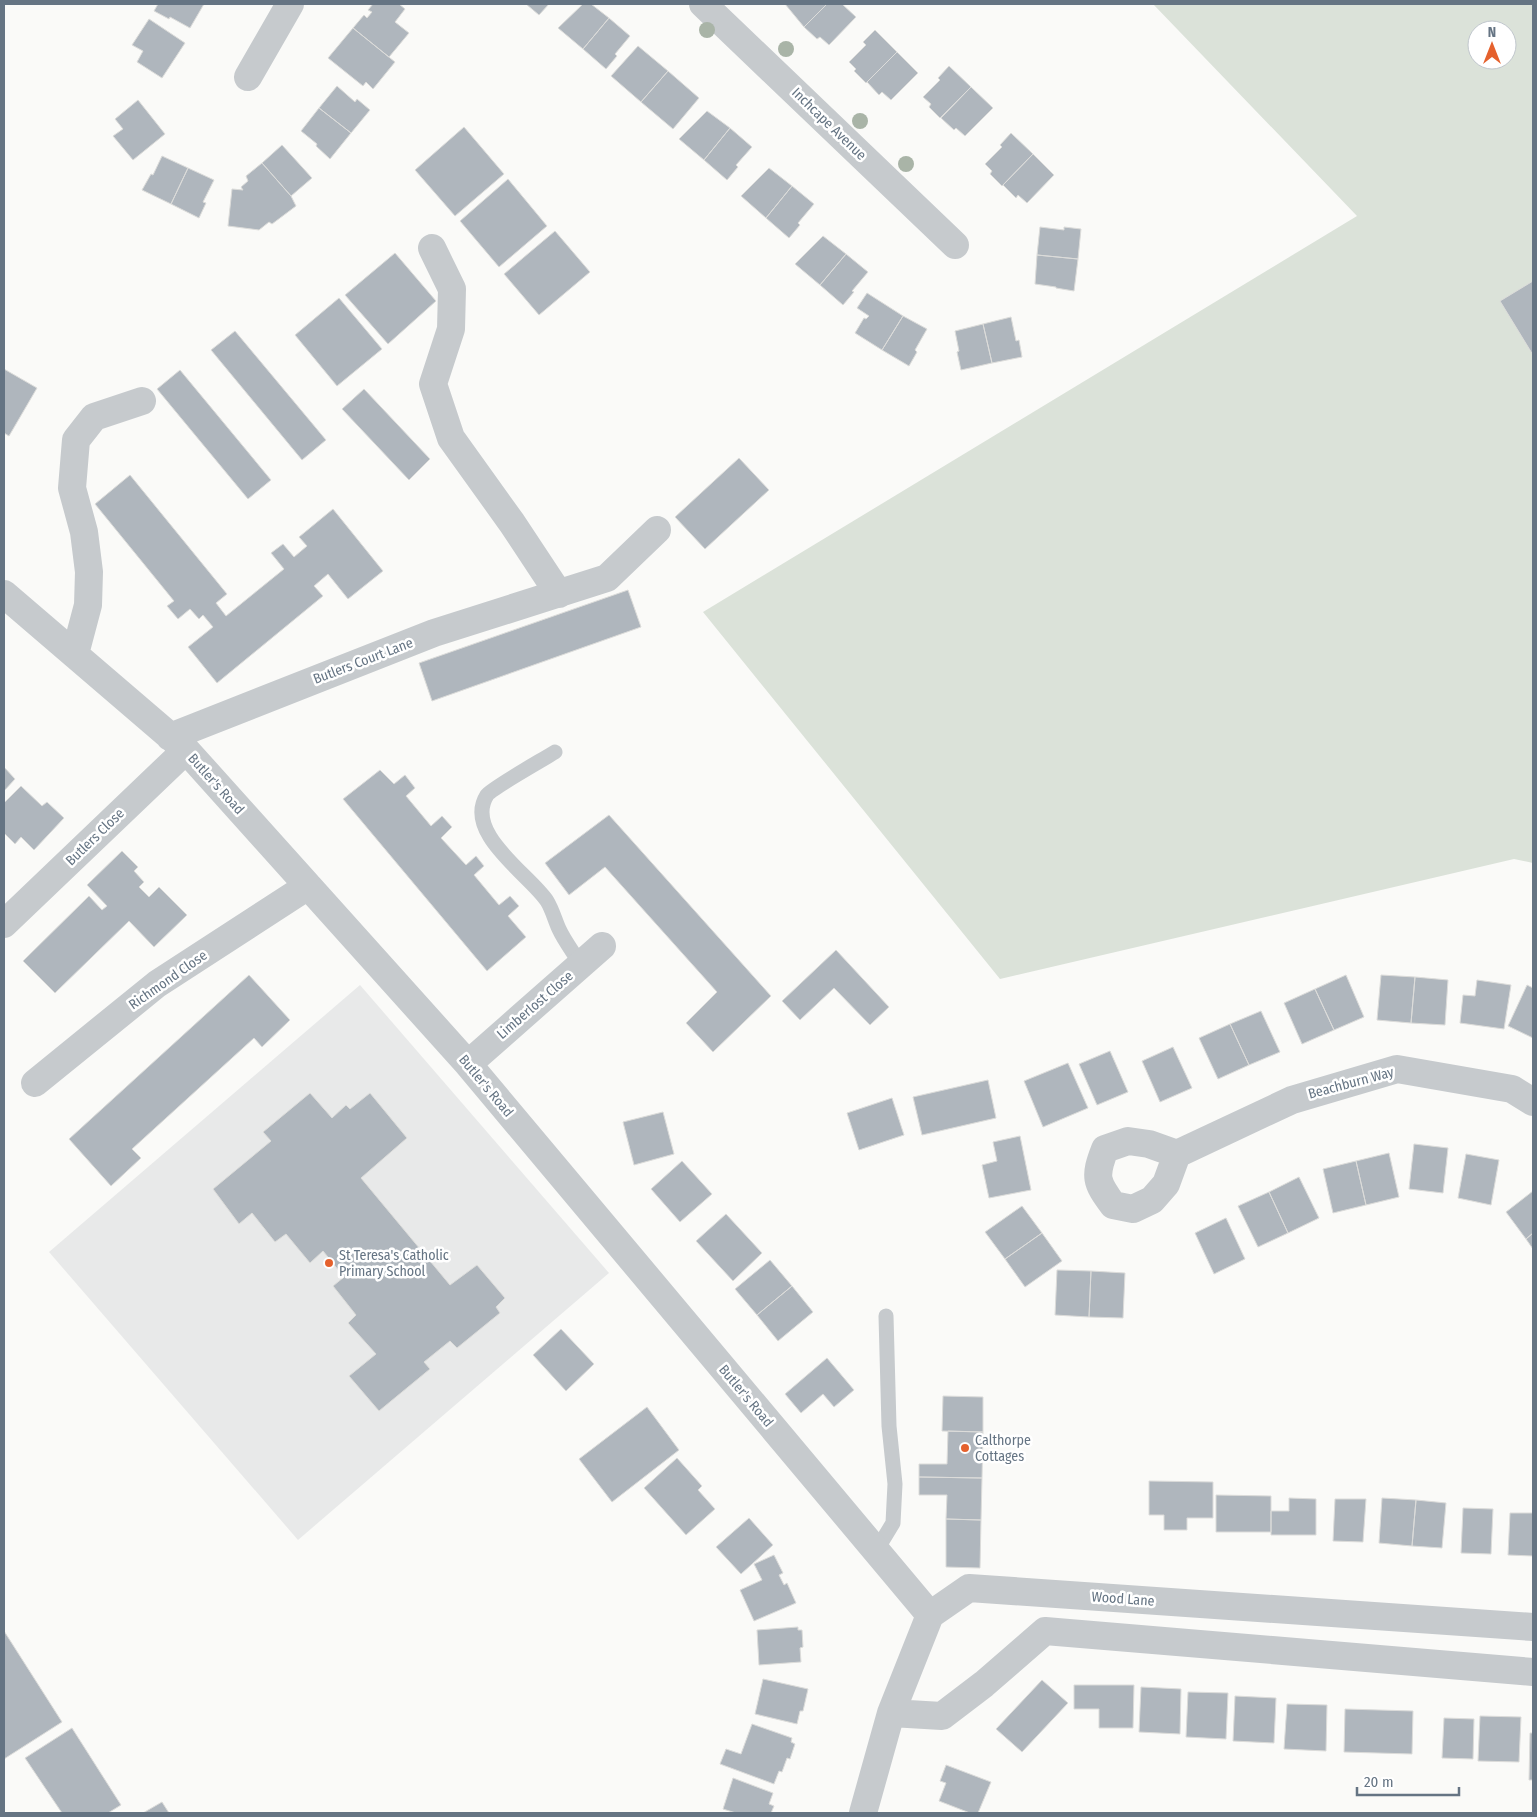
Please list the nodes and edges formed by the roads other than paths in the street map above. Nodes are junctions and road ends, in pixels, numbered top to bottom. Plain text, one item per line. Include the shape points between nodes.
1 (290, 4) edge
2 (703, 4) edge
3 (248, 76) dead end
4 (955, 245) dead end
5 (432, 248) dead end
6 (142, 401) dead end
7 (656, 530) dead end
8 (4, 594) edge
9 (559, 594) junction
10 (74, 654) junction
11 (178, 743) junction
12 (555, 752) dead end
13 (308, 886) junction
14 (4, 924) edge
15 (602, 946) dead end
16 (581, 965) junction
17 (468, 1064) junction
18 (35, 1083) dead end
19 (1533, 1102) edge
20 (1177, 1154) dead end
21 (886, 1316) dead end
22 (876, 1551) junction
23 (930, 1615) junction
24 (1533, 1628) edge
25 (1533, 1672) edge
26 (890, 1713) junction
27 (863, 1813) edge

1 - 3 street
2 - 4 street, Inchcape Avenue
5 - 9 street via 452,289 451,329 433,384 451,438
6 - 10 street via 94,417 76,440 72,488 84,532 90,572 88,605
7 - 9 street, Butlers Court Lane via 607,578
8 - 10 street, Butler's Road
9 - 11 street, Butlers Court Lane via 434,633
10 - 11 street, Butler's Road
11 - 13 street, Butler's Road
11 - 14 street, Butlers Close
12 - 16 lane via 488,794 483,806 483,820 508,860 546,901
13 - 17 street, Butler's Road
13 - 18 street, Richmond Close via 157,984
15 - 16 street, Limberlost Close
16 - 17 street, Limberlost Close
17 - 22 street, Butler's Road
19 - 20 street, Beachburn Way via 1512,1089 1397,1069 1292,1100
21 - 22 lane via 889,1426 895,1484 893,1523
22 - 23 street, Butler's Road
23 - 24 street, Wood Lane via 969,1588
23 - 26 street
25 - 26 street via 1045,1631 942,1716
26 - 27 street

